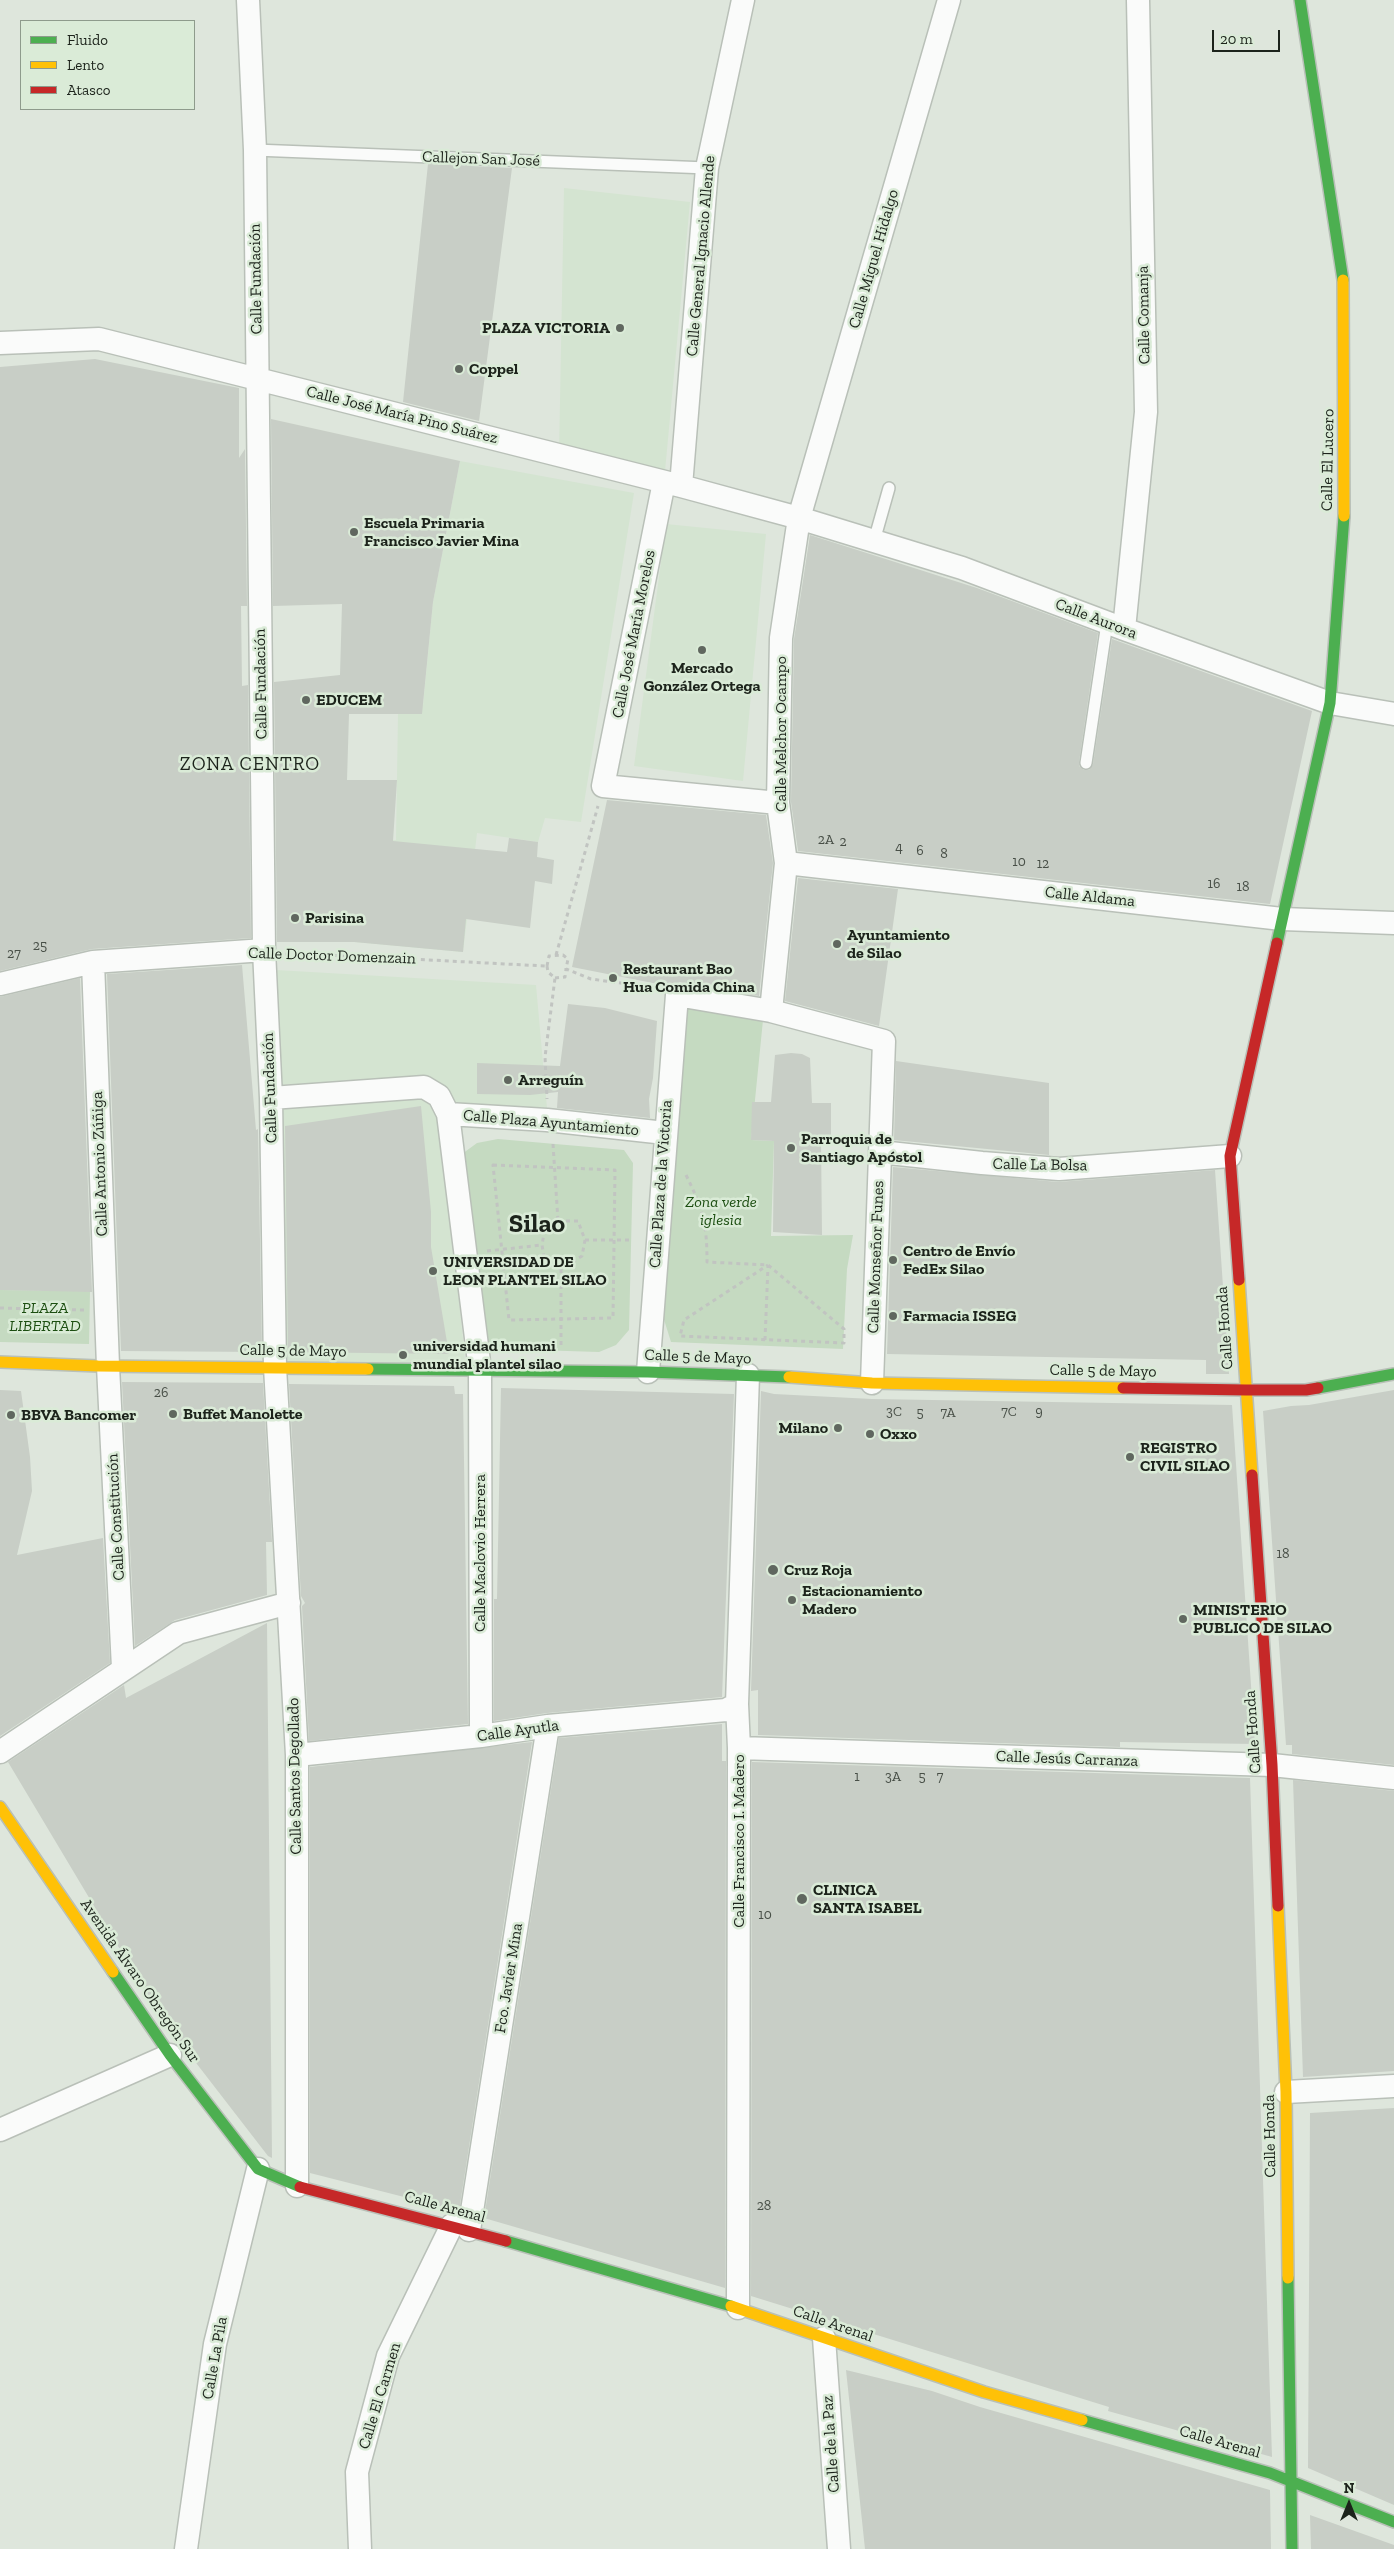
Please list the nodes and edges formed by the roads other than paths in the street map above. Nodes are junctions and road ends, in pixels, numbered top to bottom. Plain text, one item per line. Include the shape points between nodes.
1 (248, 0) edge
2 (743, 0) edge
3 (950, 0) edge
4 (1138, 0) edge
5 (1300, 0) edge
6 (255, 150) junction
7 (706, 168) junction
8 (0, 343) edge
9 (257, 378) junction
10 (673, 484) junction
11 (889, 488) dead end
12 (800, 518) junction
13 (874, 541) junction
14 (1116, 626) junction
15 (1330, 703) junction
16 (1394, 714) edge
17 (1086, 763) dead end
18 (778, 802) junction
19 (786, 863) junction
20 (1282, 919) junction
21 (1394, 923) edge
22 (264, 950) junction
23 (93, 962) junction
24 (0, 984) edge
25 (771, 1011) junction
26 (271, 1098) junction
27 (448, 1114) junction
28 (665, 1133) junction
29 (880, 1152) junction
30 (1230, 1156) junction
31 (0, 1362) edge
32 (108, 1366) junction
33 (275, 1367) junction
34 (480, 1370) junction
35 (648, 1372) junction
36 (1394, 1374) edge
37 (748, 1375) junction
38 (872, 1382) junction
39 (1246, 1390) junction
40 (289, 1603) junction
41 (124, 1668) junction
42 (737, 1704) junction
43 (548, 1726) junction
44 (481, 1736) junction
45 (739, 1748) junction
46 (0, 1752) edge
47 (297, 1755) junction
48 (1272, 1765) junction
49 (1394, 1778) edge
50 (0, 1807) edge
51 (170, 2056) junction
52 (1394, 2086) edge
53 (1286, 2092) junction
54 (0, 2130) edge
55 (258, 2169) junction
56 (297, 2186) junction
57 (460, 2227) junction
58 (738, 2308) junction
59 (824, 2338) junction
60 (1291, 2483) junction
61 (1394, 2522) edge
62 (186, 2549) edge
63 (360, 2549) edge
64 (839, 2549) edge
65 (1292, 2549) edge

1 - 6 street, Calle Fundación
2 - 7 street, Calle General Ignacio Allende
3 - 12 street, Calle Miguel Hidalgo
4 - 14 street, Calle Comanja via 1146,412
5 - 15 street, Calle El Lucero via 1343,272 1345,502
6 - 7 lane, Callejon San José
6 - 9 street, Calle Fundación
7 - 10 street, Calle General Ignacio Allende
8 - 9 street, Calle José María Pino Suárez via 99,339
9 - 10 street, Calle José María Pino Suárez
9 - 22 street, Calle Fundación
10 - 12 street, Calle José María Pino Suárez
10 - 18 street, Calle José María Morelos via 604,786
11 - 13 lane
12 - 13 street, Calle Aurora
12 - 18 street, Calle Melchor Ocampo via 781,638
13 - 14 street, Calle Aurora via 962,568
14 - 15 street, Calle Aurora
14 - 17 lane
15 - 16 street, Calle Aurora
15 - 20 street, Calle El Lucero
18 - 19 street, Calle Melchor Ocampo
19 - 20 street, Calle Aldama
19 - 25 street, Calle Melchor Ocampo
20 - 21 street, Calle Aldama
20 - 30 street, Calle Honda
22 - 23 street, Calle Doctor Domenzain
22 - 26 street, Calle Fundación
23 - 24 street, Calle Doctor Domenzain
23 - 32 street, Calle Antonio Zúñiga
25 - 28 street, Calle Plaza de la Victoria via 677,996
25 - 29 street, Calle Monseñor Funes via 884,1041
26 - 27 street, Calle Plaza Ayuntamiento via 424,1087 439,1096
26 - 33 street, Calle Fundación
27 - 28 street, Calle Plaza Ayuntamiento via 547,1120
27 - 34 street, Calle Maclovio Herrera
28 - 35 street, Calle Plaza de la Victoria
29 - 30 street, Calle La Bolsa via 1059,1169
29 - 38 street, Calle Monseñor Funes
30 - 39 street, Calle Honda
31 - 32 street, Calle 5 de Mayo
32 - 33 street, Calle 5 de Mayo
32 - 41 street, Calle Constitución
33 - 34 street, Calle 5 de Mayo
33 - 40 street, Calle Santos Degollado
34 - 35 street, Calle 5 de Mayo
34 - 44 street, Calle Maclovio Herrera
35 - 37 street, Calle 5 de Mayo
36 - 39 street, Calle 5 de Mayo via 1306,1390
37 - 38 street, Calle 5 de Mayo
37 - 42 street, Calle Francisco I. Madero
38 - 39 street, Calle 5 de Mayo
39 - 48 street, Calle Honda
40 - 41 street via 178,1633
40 - 47 street, Calle Santos Degollado
41 - 46 street
42 - 43 street, Calle Ayutla via 726,1710
42 - 45 street, Calle Francisco I. Madero
43 - 44 street, Calle Ayutla
43 - 57 street, Fco. Javier Mina
44 - 47 street, Calle Ayutla
45 - 48 street, Calle Jesús Carranza
45 - 58 street, Calle Francisco I. Madero
47 - 56 street, Calle Santos Degollado
48 - 49 street, Calle Jesús Carranza
48 - 53 street, Calle Honda
50 - 51 street, Avenida Álvaro Obregón Sur
51 - 54 street
51 - 55 street, Avenida Álvaro Obregón Sur
52 - 53 street
53 - 60 street, Calle Honda
55 - 56 street, Calle Arenal
55 - 62 street, Calle La Pila via 215,2344
56 - 57 street, Calle Arenal
57 - 58 street, Calle Arenal
57 - 63 street, Calle El Carmen via 388,2356 357,2472
58 - 59 street, Calle Arenal
59 - 60 street, Calle Arenal via 984,2392 1270,2474
59 - 64 street, Calle de la Paz
60 - 61 street, Calle Arenal
60 - 65 street, Calle Honda

